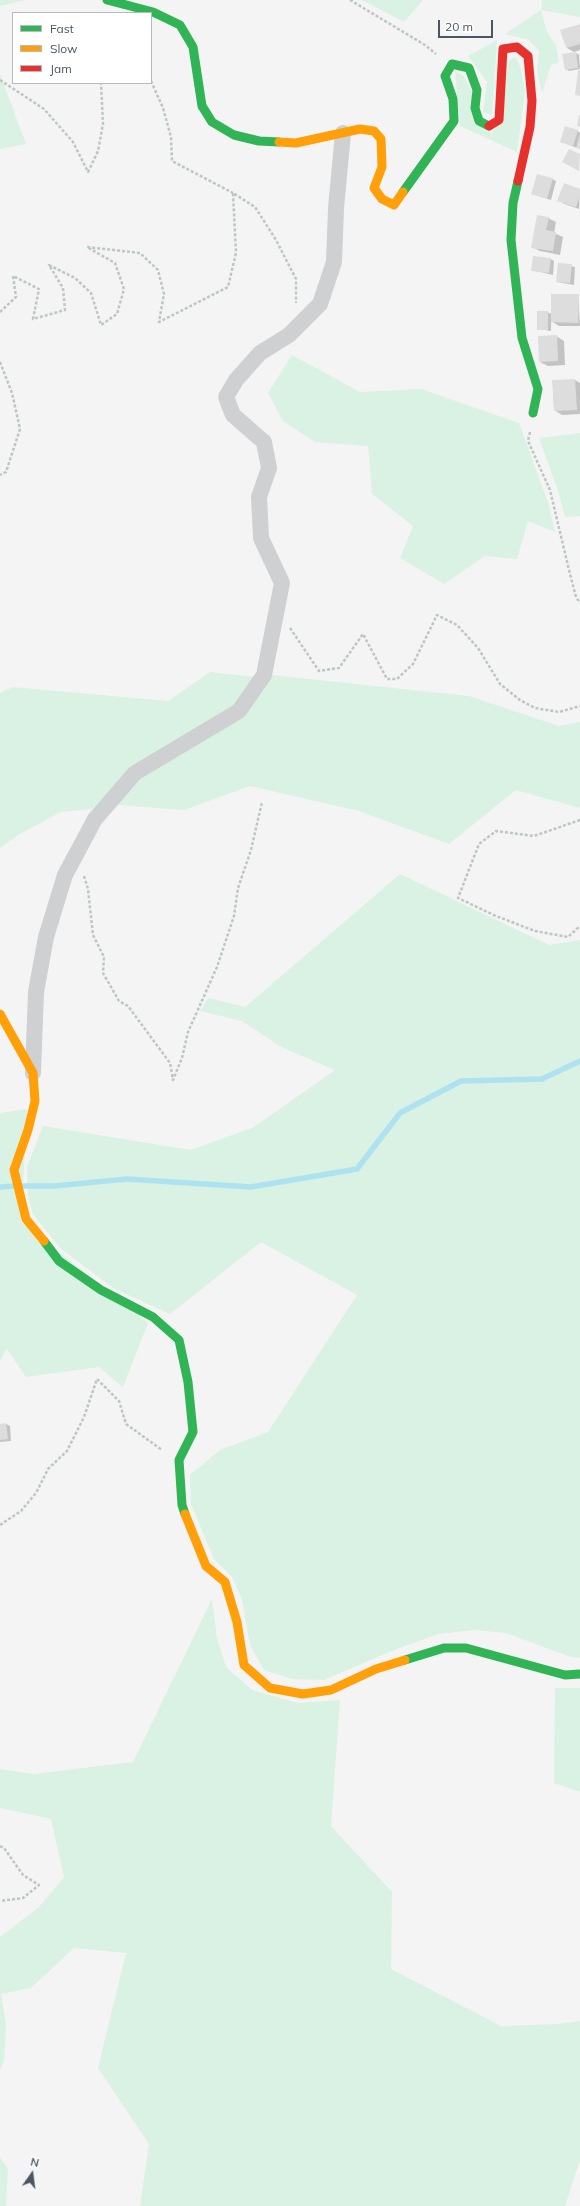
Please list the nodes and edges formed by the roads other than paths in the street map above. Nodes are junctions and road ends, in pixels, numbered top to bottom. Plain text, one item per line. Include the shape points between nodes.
1 (107, 0) edge
2 (342, 133) junction
3 (533, 413) road end
4 (0, 1014) edge
5 (33, 1073) junction
6 (580, 1674) edge

1 - 2 street via 153,12 180,25 193,47 202,106 212,122 234,135 259,141 296,143
2 - 3 street via 360,129 374,131 381,139 382,167 374,188 382,199 394,205 408,189 454,121 453,100 445,76 452,64 469,68 477,90 476,108 479,121 488,127 499,120 503,49 517,47 528,56 532,101 530,127 513,203 510,240 522,338 538,389
2 - 5 street via 334,262 320,304 289,335 260,353 236,380 226,397 234,415 264,442 269,468 259,497 261,538 282,583 264,675 239,711 134,773 95,819 65,875 46,937 36,992
4 - 5 street
5 - 6 street via 36,1101 14,1170 26,1219 59,1261 101,1290 153,1317 179,1340 188,1382 193,1432 179,1460 182,1505 206,1566 225,1582 237,1622 244,1665 270,1688 303,1694 331,1690 376,1669 444,1648 466,1648 565,1675

